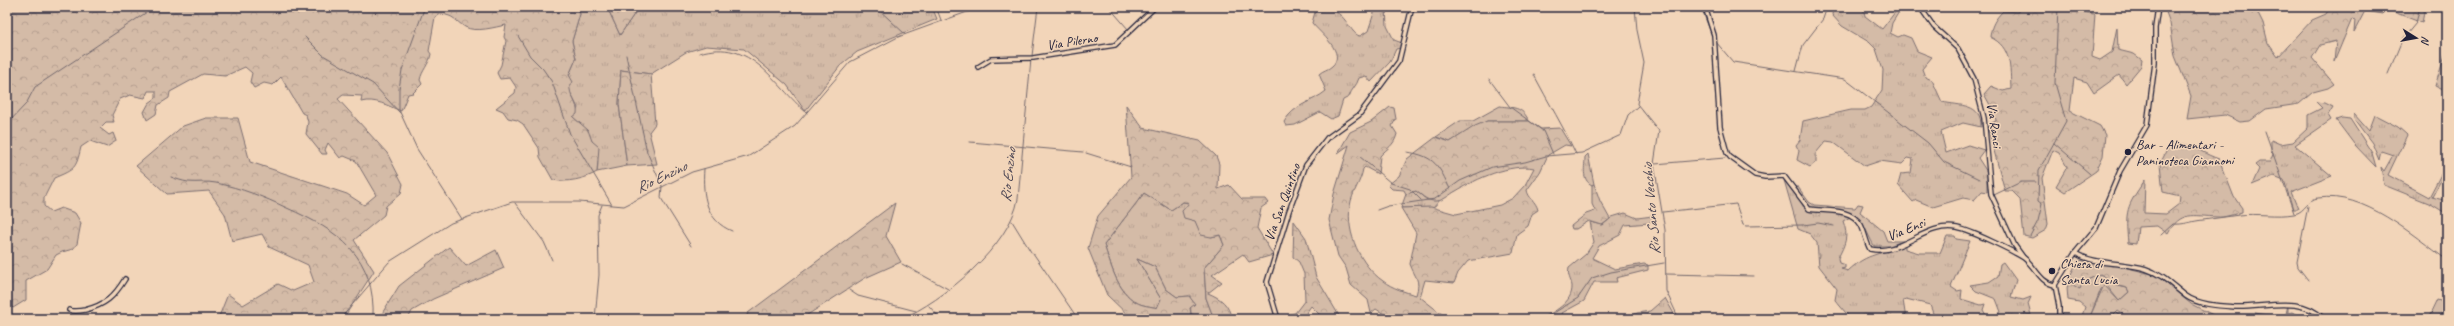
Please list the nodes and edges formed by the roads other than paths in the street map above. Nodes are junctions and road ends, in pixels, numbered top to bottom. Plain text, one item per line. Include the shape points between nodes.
1 (1155, 7) edge
2 (1412, 7) edge
3 (1705, 7) edge
4 (1920, 7) edge
5 (2158, 7) edge
6 (978, 67) dead end
7 (2075, 253) junction
8 (2024, 259) junction
9 (125, 279) dead end
10 (2055, 285) junction
11 (69, 310) dead end
12 (1278, 319) edge
13 (2059, 319) edge
14 (2324, 319) edge

1 - 6 street, Via Pilerno via 1115,45 1031,58 991,59
2 - 12 street, Via San Quintino via 1400,61 1359,115 1327,138 1306,165 1267,282
3 - 8 street, Via Ensi via 1715,40 1720,127 1727,153 1755,175 1784,176 1809,209 1852,216 1862,226 1870,249 1890,248 1926,232 1953,228 1968,232
4 - 8 street, Via Ranci via 1934,28 1958,49 1972,75 1985,124 1991,194 2015,246
5 - 7 street via 2148,125 2120,171 2096,228
7 - 10 street
7 - 14 street via 2089,260 2126,264 2155,272 2196,301 2236,307 2291,304 2305,307
8 - 10 street, Via Ensi via 2046,283
9 - 11 street via 113,297 101,306 80,311
10 - 13 street

